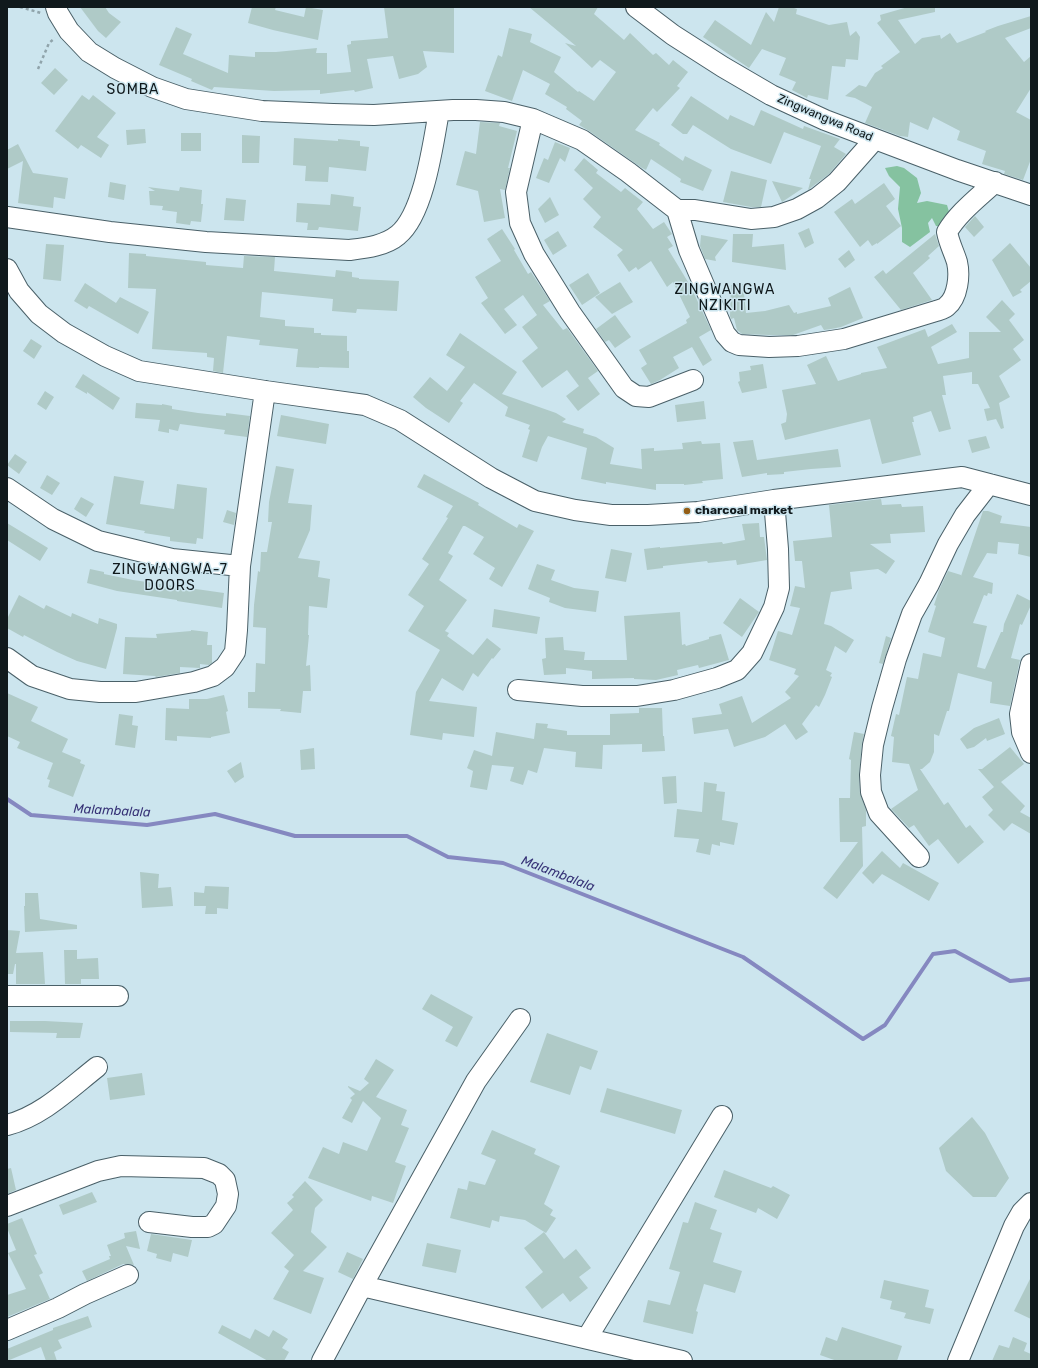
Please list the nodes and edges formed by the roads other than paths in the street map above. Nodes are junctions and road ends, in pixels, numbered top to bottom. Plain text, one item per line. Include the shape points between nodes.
1 (636, 7) edge
2 (56, 8) edge
3 (439, 111) junction
4 (533, 119) junction
5 (875, 139) junction
6 (995, 182) junction
7 (1031, 194) edge
8 (677, 210) junction
9 (7, 217) edge
10 (7, 269) edge
11 (693, 380) dead end
12 (265, 391) junction
13 (989, 484) junction
14 (8, 490) edge
15 (1031, 495) edge
16 (774, 500) junction
17 (240, 566) junction
18 (7, 658) edge
19 (1031, 664) edge
20 (518, 690) dead end
21 (1031, 753) edge
22 (919, 857) dead end
23 (7, 996) edge
24 (118, 996) dead end
25 (520, 1019) dead end
26 (97, 1067) dead end
27 (722, 1116) dead end
28 (7, 1125) edge
29 (1031, 1203) edge
30 (7, 1206) edge
31 (149, 1222) dead end
32 (128, 1275) dead end
33 (362, 1286) junction
34 (7, 1330) edge
35 (587, 1338) junction
36 (322, 1361) edge
37 (682, 1361) edge
38 (958, 1361) edge

1 - 5 street, Zingwangwa Road via 723,67 771,95
2 - 3 street via 67,27 89,52 152,87 186,99 262,111 294,113 374,114
3 - 4 street via 504,112
3 - 9 street via 425,181 412,217 398,235 369,247 349,250 206,242 110,232
4 - 8 street via 582,140
4 - 11 street via 516,192 520,223 534,254 570,312 624,388 636,396 649,397
5 - 6 street, Zingwangwa Road
5 - 8 street via 837,182 817,198 797,209 774,217 752,219 695,210
6 - 7 street, Zingwangwa Road
6 - 8 street via 947,232 957,262 958,277 954,296 947,307 844,339 798,346 769,347 739,345 732,342 691,257
10 - 12 street via 19,291 39,314 64,333 105,356 139,371
12 - 16 street via 365,405 400,420 491,478 535,501 575,510 612,515 648,515 698,512
12 - 17 street
13 - 15 street
13 - 16 street via 962,477
13 - 22 street via 948,544 912,614 896,659 873,745 871,792 879,813
14 - 17 street via 53,519 98,541 172,559
16 - 20 street via 779,588 774,607 752,654 737,670 674,690 636,696 582,696
17 - 18 street via 235,652 225,667 213,676 194,682 136,692 100,692 70,689 32,676
19 - 21 street via 1020,714 1022,732
23 - 24 street
25 - 33 street via 476,1081
26 - 28 street via 52,1103 31,1116
27 - 35 street
29 - 38 street via 1014,1226
30 - 31 street via 98,1171 121,1166 204,1168 219,1174 225,1180 228,1194 226,1206 214,1224 208,1227 192,1227
32 - 34 street
33 - 35 street
33 - 36 street
35 - 37 street

